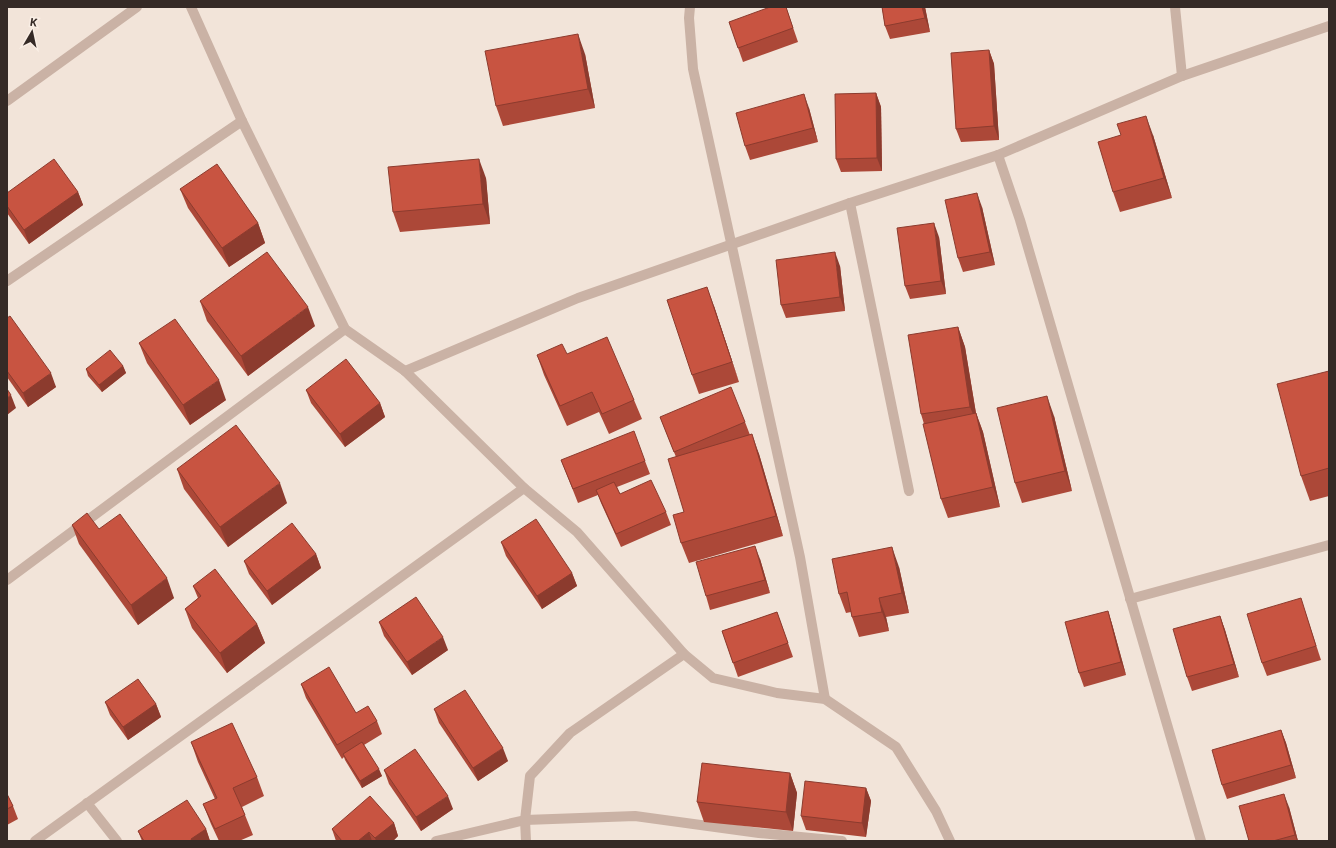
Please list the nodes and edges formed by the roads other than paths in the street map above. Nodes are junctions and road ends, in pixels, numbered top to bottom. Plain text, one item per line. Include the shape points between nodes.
1 (137, 7) edge
2 (191, 7) edge
3 (690, 7) edge
4 (1175, 7) edge
5 (1329, 26) edge
6 (1182, 76) junction
7 (7, 101) edge
8 (242, 122) junction
9 (998, 155) junction
10 (850, 203) junction
11 (732, 245) junction
12 (7, 281) edge
13 (345, 329) junction
14 (405, 371) junction
15 (524, 488) junction
16 (908, 491) dead end
17 (1329, 545) edge
18 (7, 580) edge
19 (1130, 599) junction
20 (684, 654) junction
21 (825, 699) junction
22 (88, 802) junction
23 (525, 820) junction
24 (759, 837) edge
25 (35, 841) edge
26 (118, 841) edge
27 (436, 841) edge
28 (526, 841) edge
29 (842, 841) edge
30 (950, 841) edge
31 (1201, 841) edge

1 - 7 street
2 - 8 street
3 - 11 street via 693,69
4 - 6 street
5 - 6 street
6 - 9 street
8 - 12 street
8 - 13 street
9 - 10 street
9 - 19 street via 1020,220
10 - 11 street
10 - 16 street
11 - 14 street via 578,298
11 - 21 street via 800,557
13 - 14 street
13 - 18 street
14 - 15 street
15 - 20 street via 576,532
15 - 22 street
17 - 19 street
19 - 31 street
20 - 21 street via 713,678 776,693
20 - 23 street via 565,738 530,776
21 - 30 street via 896,747 936,811
22 - 25 street
22 - 26 street
23 - 24 street via 635,816
23 - 27 street
23 - 28 street
24 - 29 street

